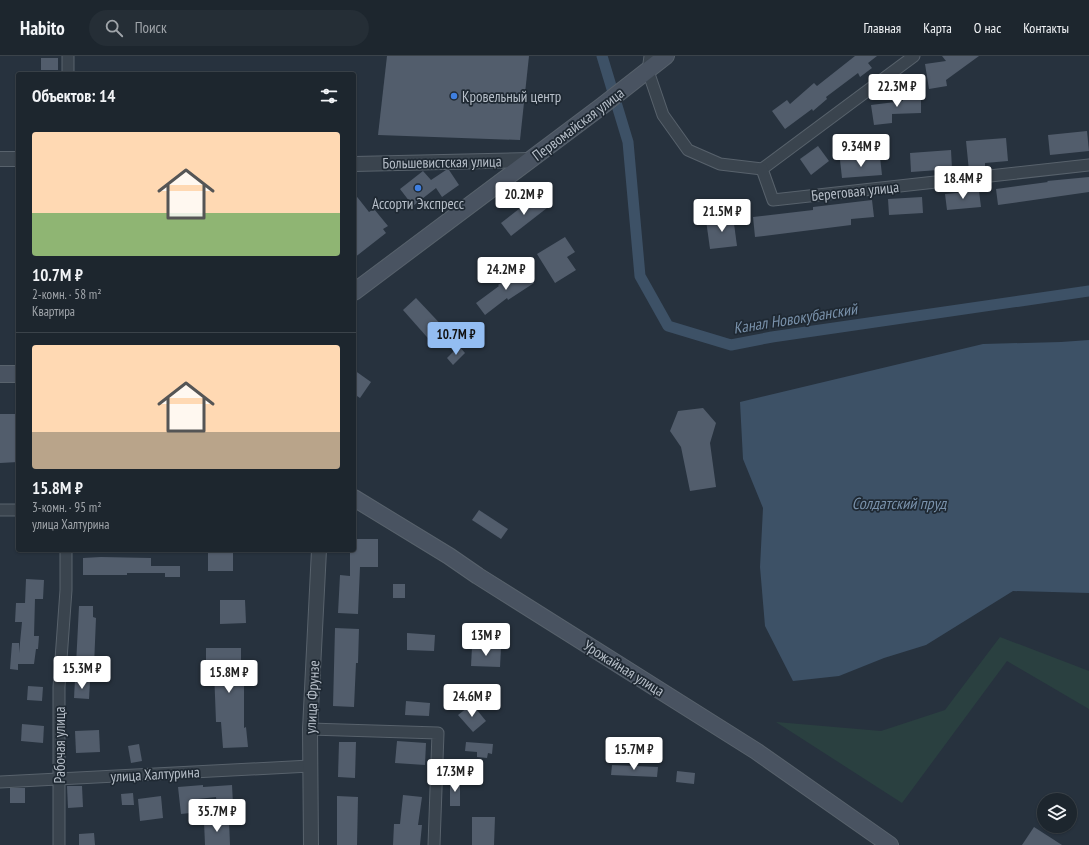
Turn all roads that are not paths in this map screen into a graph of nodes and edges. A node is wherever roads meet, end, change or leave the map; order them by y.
1 (68, 56) edge
2 (666, 56) edge
3 (914, 56) edge
4 (649, 63) edge
5 (68, 72) edge
6 (0, 159) edge
7 (16, 160) edge
8 (530, 160) junction
9 (356, 164) edge
10 (1089, 165) edge
11 (762, 169) junction
12 (356, 290) edge
13 (0, 374) edge
14 (16, 374) edge
15 (356, 499) edge
16 (0, 510) edge
17 (16, 510) edge
18 (66, 552) edge
19 (319, 552) edge
20 (310, 729) junction
21 (310, 766) junction
22 (58, 779) junction
23 (0, 782) edge
24 (59, 845) edge
25 (311, 845) edge
26 (434, 845) edge
27 (890, 845) edge

1 - 5 street
2 - 4 main road, Первомайская улица
3 - 11 street
4 - 8 main road, Первомайская улица
4 - 11 street
6 - 7 street
8 - 9 street, Большевистская улица
8 - 12 main road, Первомайская улица
10 - 11 street, Береговая улица
13 - 14 main road
15 - 27 main road, Урожайная улица
16 - 17 street
18 - 22 street, Рабочая улица
19 - 20 street, улица Фрунзе
20 - 21 street, улица Фрунзе
20 - 26 street
21 - 22 street, улица Халтурина
21 - 25 street, улица Фрунзе
22 - 23 street, улица Халтурина
22 - 24 street, Рабочая улица

